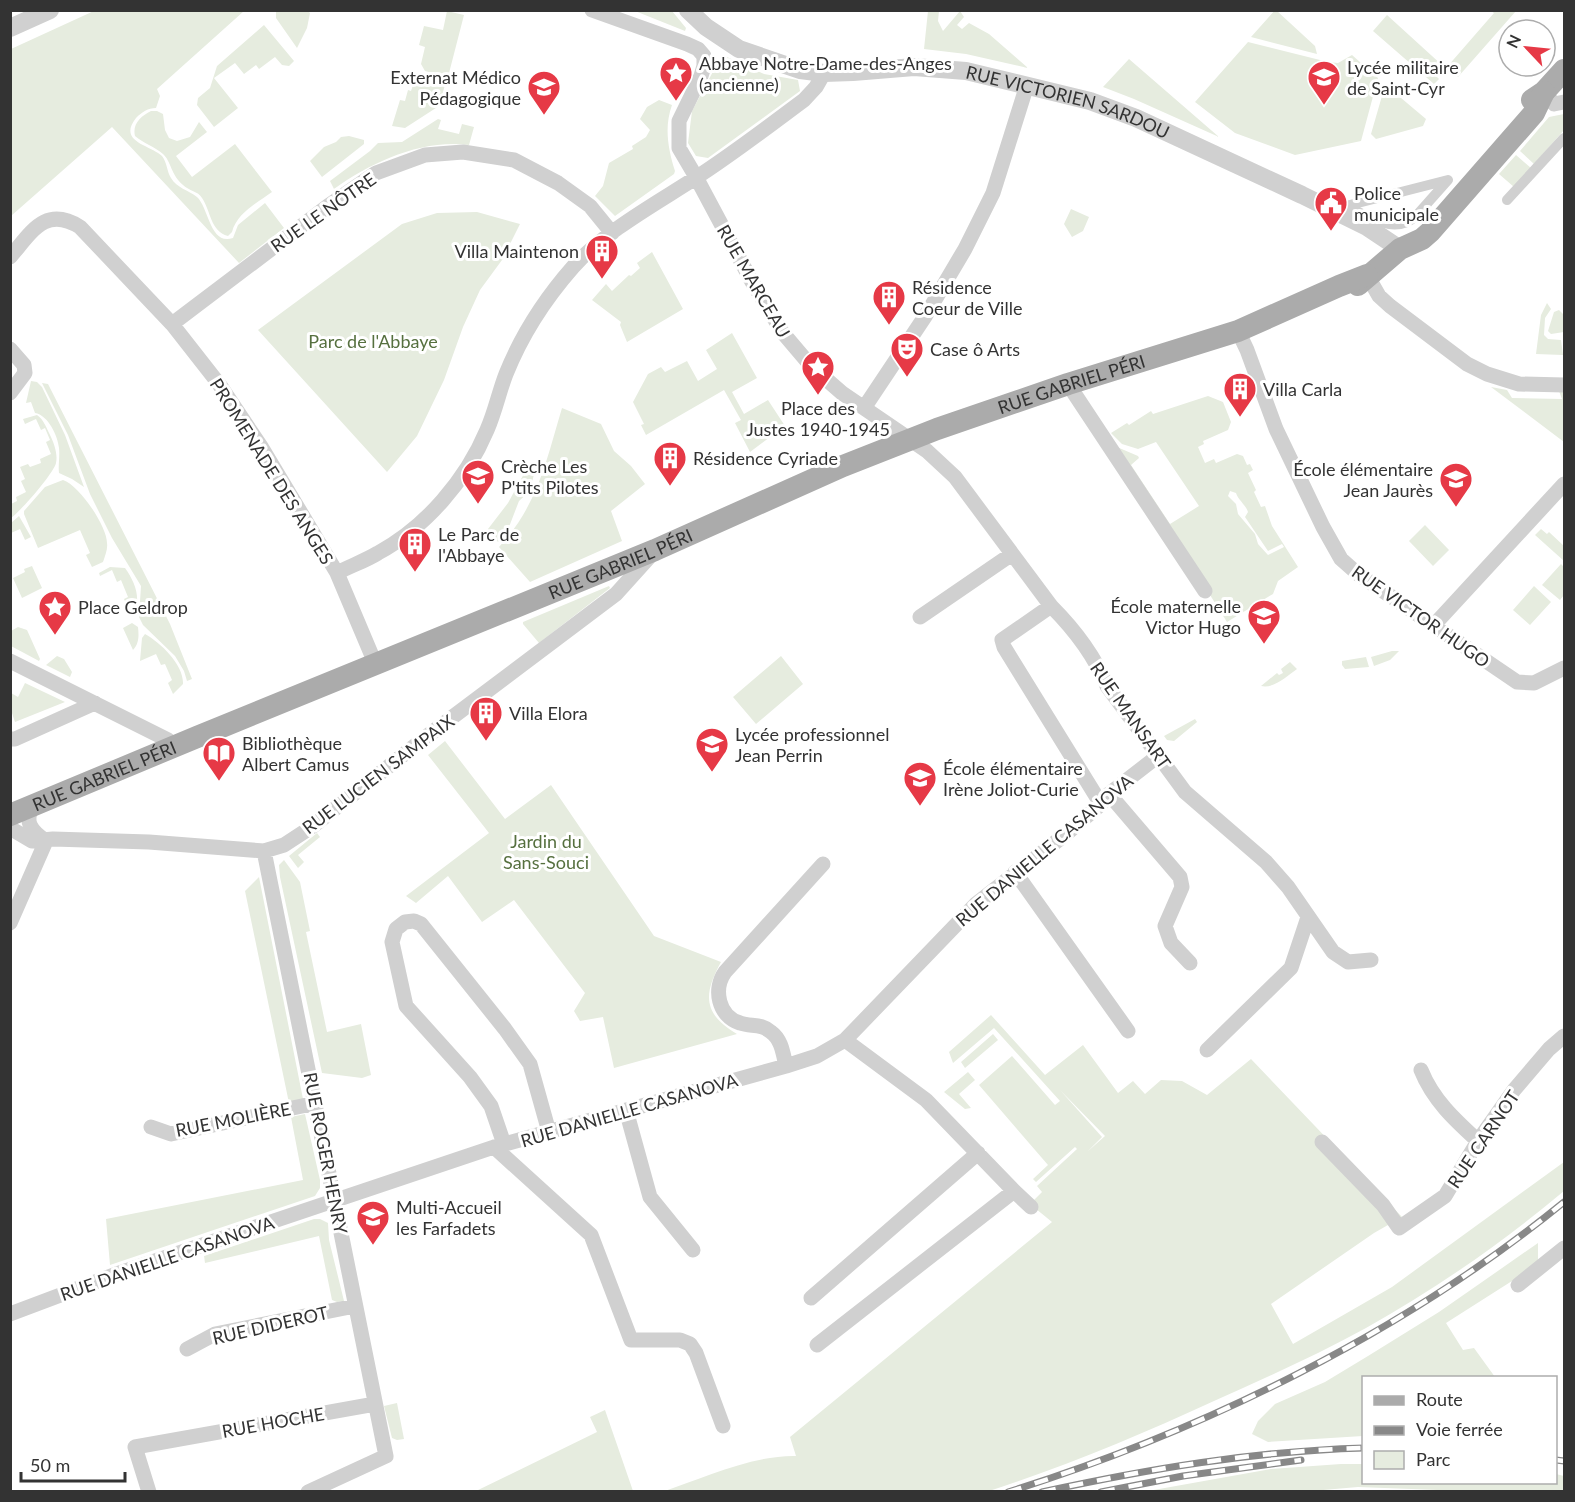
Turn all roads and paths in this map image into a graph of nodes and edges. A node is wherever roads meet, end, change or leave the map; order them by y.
1 (50, 10) edge
2 (592, 10) edge
3 (688, 10) edge
4 (10, 28) edge
5 (718, 36) junction
6 (704, 56) junction
7 (1564, 70) edge
8 (824, 73) junction
9 (1027, 85) junction
10 (1554, 97) edge
11 (1564, 138) edge
12 (696, 177) junction
13 (1507, 200) dead end
14 (1346, 206) joint
15 (612, 233) junction
16 (1400, 249) junction
17 (10, 257) edge
18 (1367, 275) junction
19 (172, 324) junction
20 (1238, 332) junction
21 (10, 349) edge
22 (1068, 384) junction
23 (1564, 385) edge
24 (10, 393) edge
25 (864, 408) junction
26 (910, 440) junction
27 (1564, 484) edge
28 (655, 550) junction
29 (1012, 554) junction
30 (337, 573) junction
31 (1205, 591) dead end
32 (1051, 606) junction
33 (920, 618) dead end
34 (1434, 625) junction
35 (10, 661) edge
36 (375, 663) junction
37 (1564, 668) edge
38 (95, 704) junction
39 (10, 739) edge
40 (174, 746) junction
41 (1158, 756) junction
42 (1105, 799) junction
43 (34, 805) junction
44 (10, 815) edge
45 (10, 828) edge
46 (46, 840) junction
47 (264, 851) junction
48 (823, 864) dead end
49 (1015, 872) junction
50 (1308, 917) junction
51 (10, 922) edge
52 (1371, 960) dead end
53 (1190, 963) dead end
54 (1128, 1031) dead end
55 (1564, 1036) edge
56 (845, 1040) junction
57 (1207, 1050) dead end
58 (786, 1066) junction
59 (1421, 1070) dead end
60 (316, 1103) junction
61 (626, 1110) junction
62 (151, 1127) dead end
63 (549, 1132) junction
64 (1322, 1142) dead end
65 (1478, 1142) junction
66 (499, 1146) junction
67 (978, 1153) junction
68 (1014, 1191) junction
69 (334, 1201) junction
70 (1030, 1207) dead end
71 (1564, 1248) edge
72 (693, 1250) dead end
73 (1518, 1285) dead end
74 (811, 1298) dead end
75 (356, 1306) junction
76 (10, 1314) edge
77 (817, 1345) dead end
78 (187, 1349) dead end
79 (375, 1404) junction
80 (723, 1426) dead end
81 (149, 1491) edge
82 (308, 1491) edge

1 - 4 street
2 - 6 street
3 - 5 street, RUE VICTORIEN SARDOU
5 - 6 street
5 - 8 street, RUE VICTORIEN SARDOU
6 - 12 street, RUE MARCEAU
7 - 10 main road, RUE GABRIEL PÉRI
8 - 9 street, RUE VICTORIEN SARDOU
8 - 12 street
9 - 16 street, RUE VICTORIEN SARDOU
9 - 25 street
10 - 16 main road, RUE GABRIEL PÉRI
11 - 13 street
12 - 15 street
12 - 25 street, RUE MARCEAU
14 - 14 street
15 - 19 street, RUE LE NÔTRE
15 - 30 street
16 - 18 main road, RUE GABRIEL PÉRI
17 - 19 street, PROMENADE DES ANGES
18 - 20 main road, RUE GABRIEL PÉRI
18 - 23 street
19 - 30 street, PROMENADE DES ANGES
20 - 22 main road, RUE GABRIEL PÉRI
20 - 34 street, RUE VICTOR HUGO
21 - 24 street
22 - 26 main road, RUE GABRIEL PÉRI
22 - 31 street
25 - 26 street, RUE MARCEAU
26 - 28 main road, RUE GABRIEL PÉRI
26 - 29 street, RUE MANSART
27 - 34 street
28 - 36 main road, RUE GABRIEL PÉRI
28 - 47 street, RUE LUCIEN SAMPAIX
29 - 32 street, RUE MANSART
29 - 33 street
30 - 36 street, PROMENADE DES ANGES
32 - 41 street, RUE MANSART
32 - 42 street
34 - 37 street, RUE VICTOR HUGO
35 - 38 street
36 - 40 main road, RUE GABRIEL PÉRI
38 - 39 street
38 - 40 street
40 - 43 main road, RUE GABRIEL PÉRI
41 - 42 street, RUE DANIELLE CASANOVA
41 - 50 street, RUE MANSART
42 - 49 street, RUE DANIELLE CASANOVA
42 - 53 street
43 - 44 main road, RUE GABRIEL PÉRI
43 - 46 street
45 - 46 street, RUE LUCIEN SAMPAIX
46 - 47 street, RUE LUCIEN SAMPAIX
46 - 51 street
47 - 60 street, RUE ROGER HENRY
48 - 58 street
49 - 54 street
49 - 56 street, RUE DANIELLE CASANOVA
50 - 52 street, RUE MANSART
50 - 57 street
55 - 65 street, RUE CARNOT
56 - 58 street, RUE DANIELLE CASANOVA
56 - 67 street
58 - 61 street, RUE DANIELLE CASANOVA
59 - 65 street
60 - 62 street, RUE MOLIÈRE
60 - 69 street, RUE ROGER HENRY
61 - 63 street, RUE DANIELLE CASANOVA
61 - 72 street
63 - 66 street, RUE DANIELLE CASANOVA
63 - 66 street
64 - 65 street, RUE CARNOT
66 - 69 street, RUE DANIELLE CASANOVA
66 - 80 street
67 - 68 street
67 - 74 street
68 - 70 street
68 - 77 street
69 - 75 street, RUE ROGER HENRY
69 - 76 street, RUE DANIELLE CASANOVA
71 - 73 street
75 - 78 street, RUE DIDEROT
75 - 79 street, RUE ROGER HENRY
79 - 81 street, RUE HOCHE
79 - 82 street, RUE ROGER HENRY

